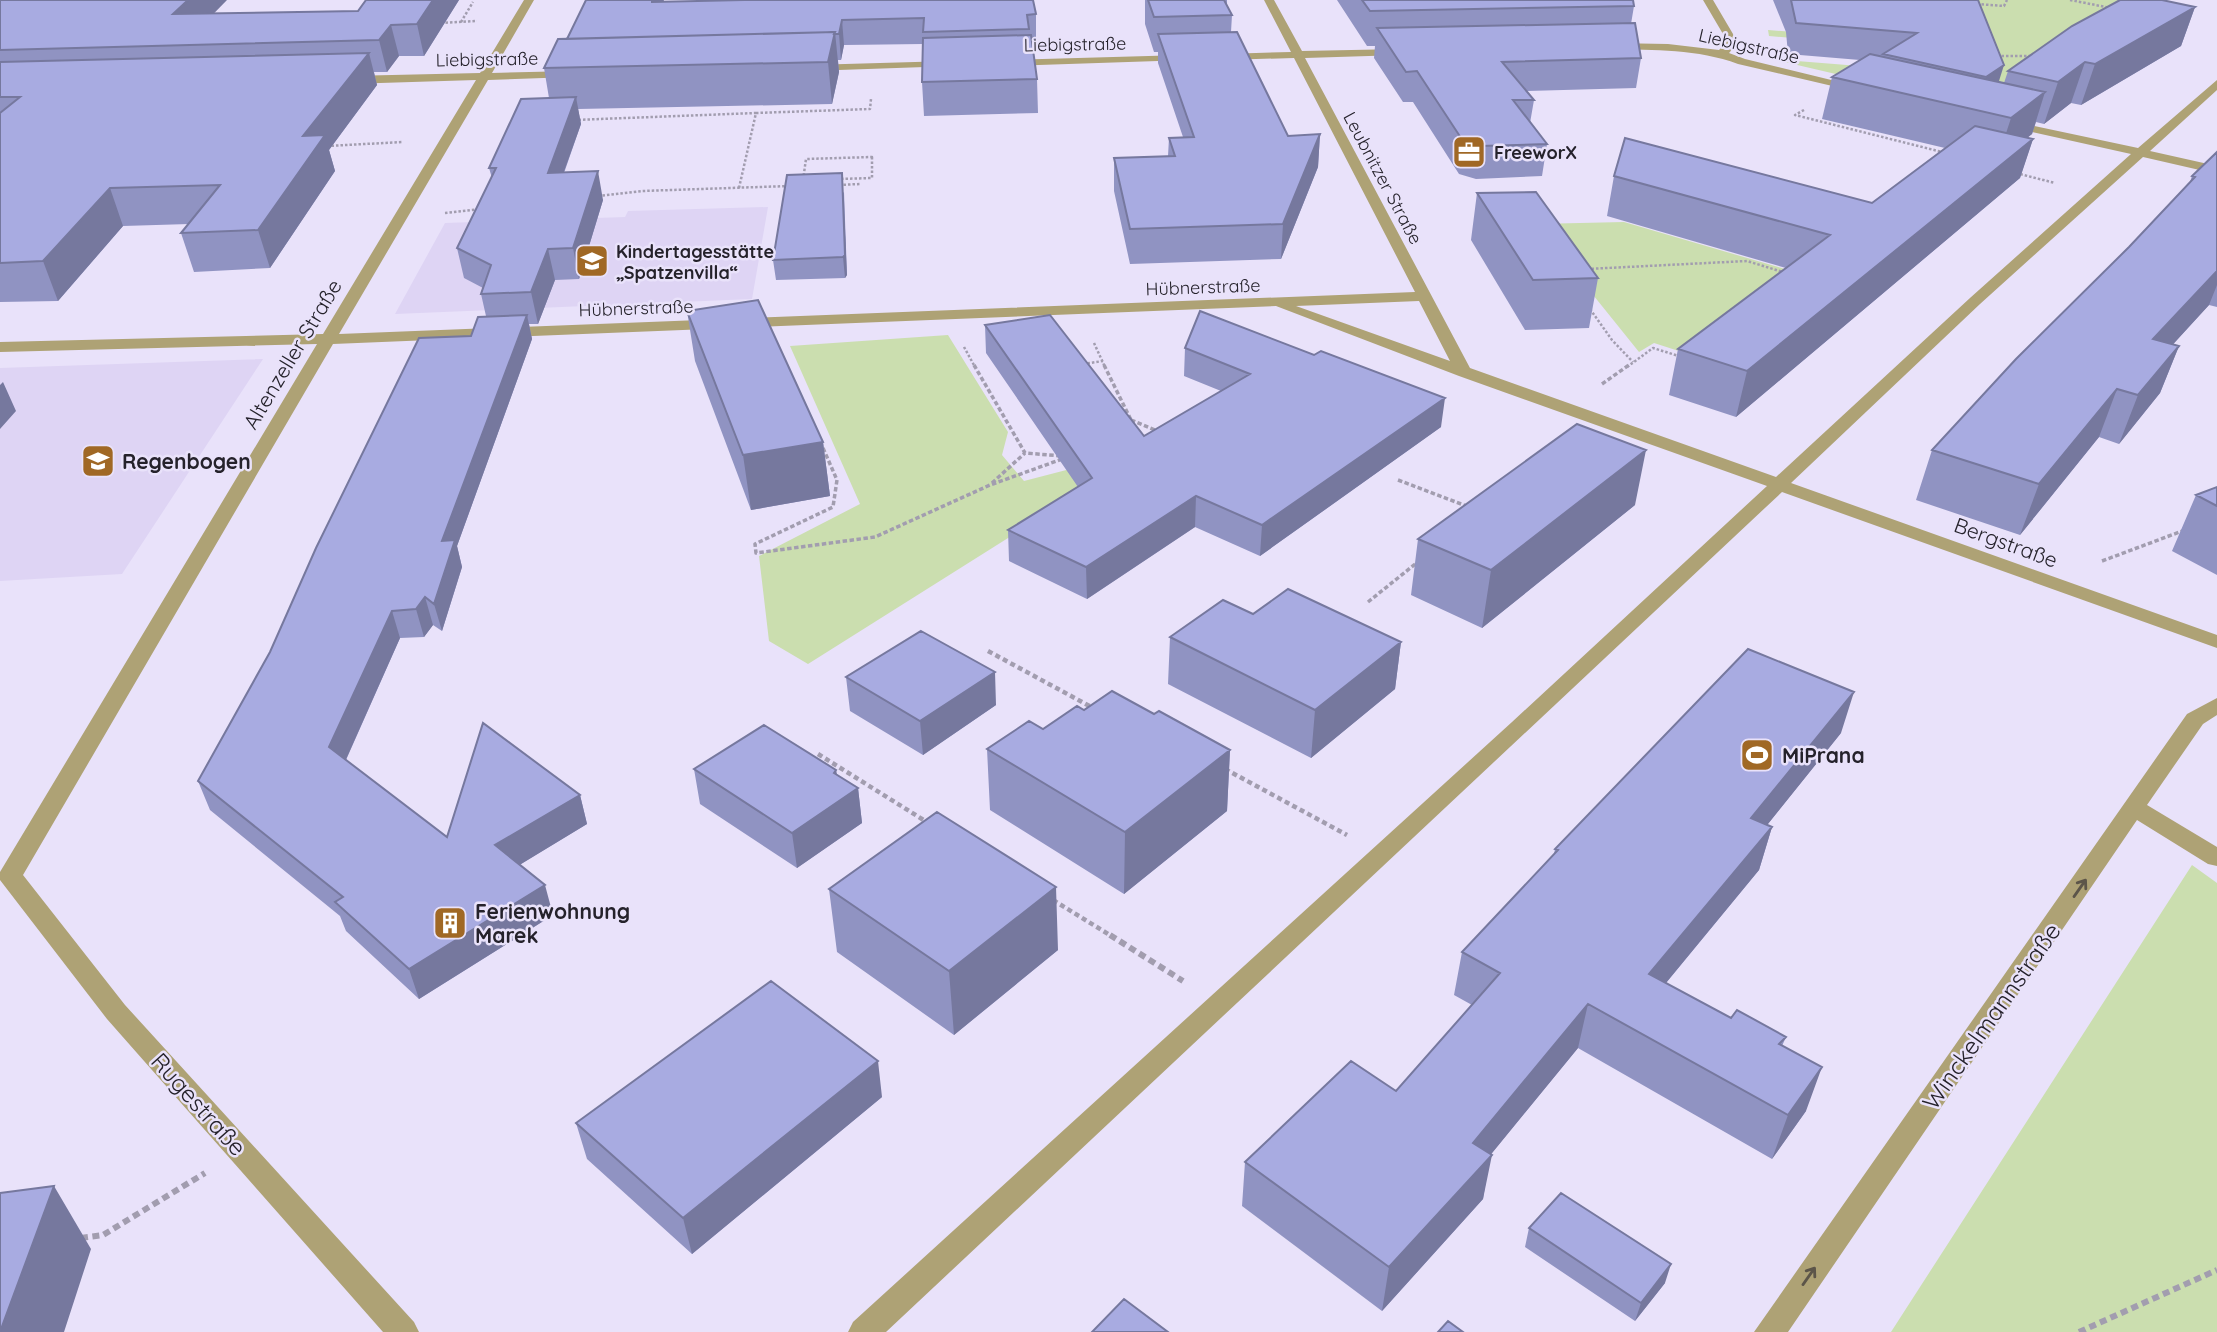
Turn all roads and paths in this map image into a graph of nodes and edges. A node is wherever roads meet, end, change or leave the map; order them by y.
1 (529, 0) edge
2 (1269, 0) edge
3 (1709, 0) edge
4 (2007, 0) edge
5 (2070, 0) edge
6 (472, 2) dead end
7 (2110, 8) edge
8 (1976, 13) edge
9 (517, 20) junction
10 (461, 22) junction
11 (437, 23) dead end
12 (1599, 46) edge
13 (1420, 52) edge
14 (1723, 54) junction
15 (1297, 55) junction
16 (1996, 56) edge
17 (2034, 56) edge
18 (1199, 58) edge
19 (1213, 58) edge
20 (962, 64) edge
21 (991, 64) edge
22 (795, 68) edge
23 (579, 74) edge
24 (483, 76) junction
25 (333, 80) edge
26 (2217, 84) edge
27 (1846, 86) junction
28 (1872, 92) edge
29 (871, 102) dead end
30 (756, 113) junction
31 (1993, 119) edge
32 (564, 120) edge
33 (445, 141) junction
34 (327, 146) edge
35 (2139, 151) junction
36 (1952, 154) edge
37 (2217, 170) edge
38 (2006, 171) edge
39 (803, 180) junction
40 (797, 181) edge
41 (860, 184) dead end
42 (739, 188) junction
43 (2093, 192) junction
44 (588, 197) edge
45 (494, 208) edge
46 (399, 218) junction
47 (1576, 269) edge
48 (1787, 273) edge
49 (1423, 296) junction
50 (1584, 300) edge
51 (1274, 303) junction
52 (1079, 311) junction
53 (945, 316) junction
54 (328, 339) junction
55 (0, 347) edge
56 (1690, 360) edge
57 (1103, 361) junction
58 (1633, 362) junction
59 (1080, 364) edge
60 (1465, 373) junction
61 (1125, 408) junction
62 (1566, 409) junction
63 (1114, 410) edge
64 (1131, 420) junction
65 (1135, 429) edge
66 (1167, 435) edge
67 (818, 437) edge
68 (1025, 453) junction
69 (832, 468) junction
70 (825, 469) dead end
71 (1398, 480) dead end
72 (1780, 484) junction
73 (990, 485) junction
74 (1480, 512) edge
75 (2191, 528) dead end
76 (1426, 555) edge
77 (2049, 581) junction
78 (1368, 602) dead end
79 (2217, 642) edge
80 (988, 651) dead end
81 (2206, 712) edge
82 (1101, 713) edge
83 (818, 754) dead end
84 (1221, 766) edge
85 (2136, 809) junction
86 (936, 827) edge
87 (1382, 854) junction
88 (2217, 858) edge
89 (5, 876) edge
90 (1042, 894) edge
91 (1220, 1004) junction
92 (184, 1186) dead end
93 (77, 1238) dead end
94 (2217, 1270) edge
95 (403, 1332) edge
96 (864, 1332) edge
97 (1770, 1332) edge
98 (2080, 1332) edge

1 - 9 street, Altenzeller Straße
2 - 15 street, Leubnitzer Straße
3 - 14 street
4 - 8 path
5 - 7 path
6 - 10 path
9 - 10 path
9 - 24 street, Altenzeller Straße
10 - 11 path
12 - 14 street, Liebigstraße
13 - 15 street
14 - 27 street, Liebigstraße
15 - 19 street
15 - 49 street, Leubnitzer Straße
16 - 17 path
18 - 21 street, Liebigstraße
20 - 22 street
23 - 24 street, Liebigstraße
24 - 25 street, Liebigstraße
24 - 33 street, Altenzeller Straße
26 - 35 street
27 - 28 street, Liebigstraße
27 - 36 path
29 - 30 path
30 - 32 path
30 - 42 path
31 - 35 street
33 - 34 path
33 - 46 street, Altenzeller Straße
35 - 37 street
35 - 43 street
38 - 43 path
39 - 39 path
39 - 40 path
41 - 42 path
42 - 44 path
43 - 72 street
45 - 46 path
46 - 54 street, Altenzeller Straße
47 - 48 path
49 - 51 street, Hübnerstraße
49 - 60 street, Leubnitzer Straße
50 - 58 path
51 - 52 street, Hübnerstraße
51 - 60 street, Hübnerstraße
52 - 53 street, Hübnerstraße
52 - 57 path
53 - 54 street, Hübnerstraße
53 - 68 path
54 - 55 street, Hübnerstraße
54 - 89 street, Altenzeller Straße
56 - 58 path
57 - 59 path
57 - 61 path
58 - 62 path
60 - 62 street, Hübnerstraße
61 - 63 path
61 - 64 path
62 - 72 street, Hübnerstraße
64 - 65 path
64 - 66 path
67 - 69 path
68 - 73 path
68 - 73 path
69 - 70 path
69 - 73 path
71 - 74 path
72 - 77 street, Bergstraße
72 - 87 street
75 - 77 path
76 - 78 path
77 - 79 street, Bergstraße
80 - 82 path
81 - 85 street, Winckelmannstraße
83 - 86 path
84 - 87 path
85 - 88 street
97 -> 85 street, Winckelmannstraße
87 - 91 street
89 - 95 street, Rugestraße
90 - 91 path
91 - 96 street
92 - 93 path
94 - 98 path

